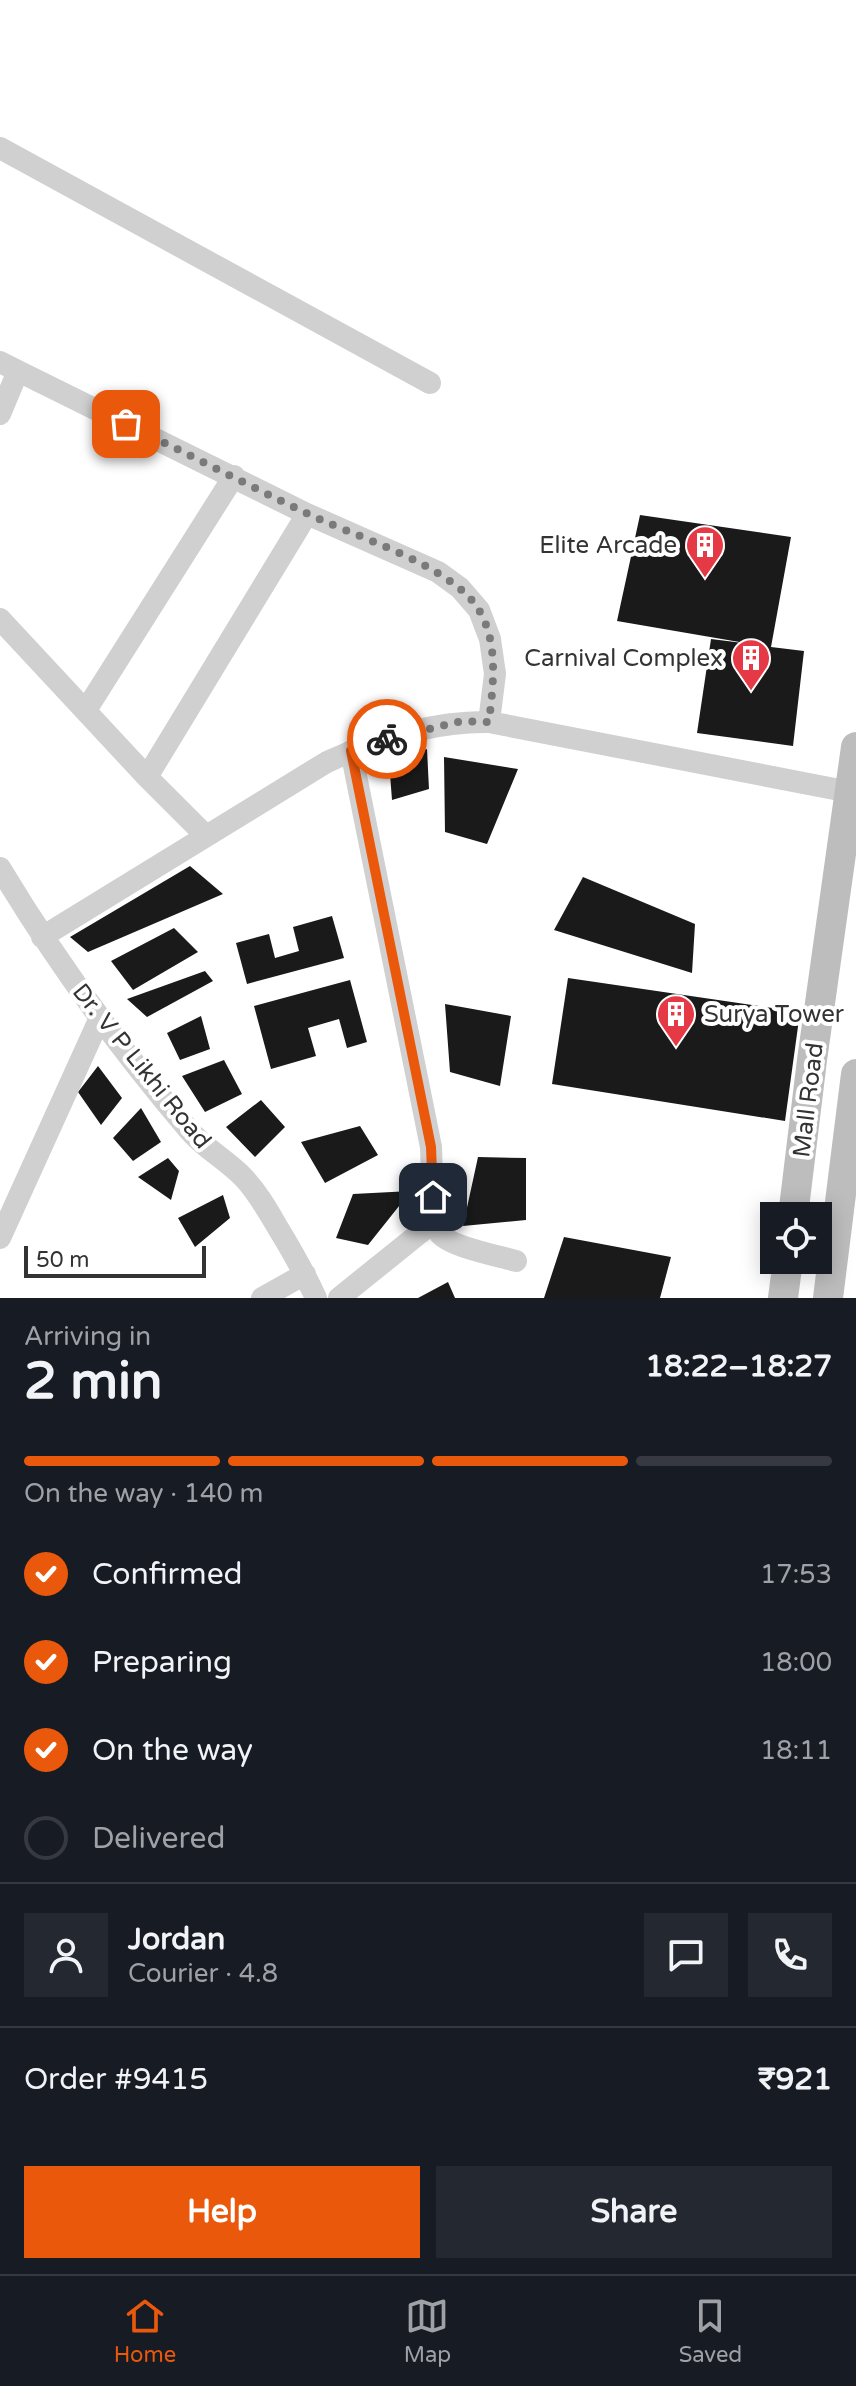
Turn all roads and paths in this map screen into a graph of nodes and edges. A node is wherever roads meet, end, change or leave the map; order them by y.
1 (0, 148) edge
2 (9, 367) edge
3 (430, 383) dead end
4 (0, 414) edge
5 (234, 476) junction
6 (307, 514) junction
7 (0, 619) edge
8 (86, 710) junction
9 (489, 722) junction
10 (856, 747) edge
11 (351, 751) junction
12 (147, 777) junction
13 (850, 792) junction
14 (205, 835) junction
15 (0, 868) edge
16 (42, 937) junction
17 (99, 1020) junction
18 (856, 1074) edge
19 (795, 1202) edge
20 (436, 1220) junction
21 (0, 1238) edge
22 (516, 1261) dead end
23 (305, 1274) junction
24 (786, 1274) edge
25 (262, 1298) edge
26 (316, 1298) edge
27 (339, 1298) edge
28 (783, 1298) edge
29 (828, 1298) edge

1 - 3 street
2 - 4 street
2 - 5 street
5 - 6 street
5 - 8 street
6 - 9 street
6 - 12 street
7 - 8 street
8 - 12 street
9 - 11 street
9 - 13 street
10 - 13 main road, Mall Road
11 - 14 street
11 - 20 street
12 - 14 street
13 - 19 main road, Mall Road
14 - 16 street
15 - 16 street, Dr. V P Likhi Road
16 - 17 street, Dr. V P Likhi Road
17 - 21 street
17 - 23 street, Dr. V P Likhi Road
18 - 29 main road, Mall Road
20 - 22 street
20 - 27 street
23 - 25 street
23 - 26 street, Dr. V P Likhi Road
24 - 28 main road

